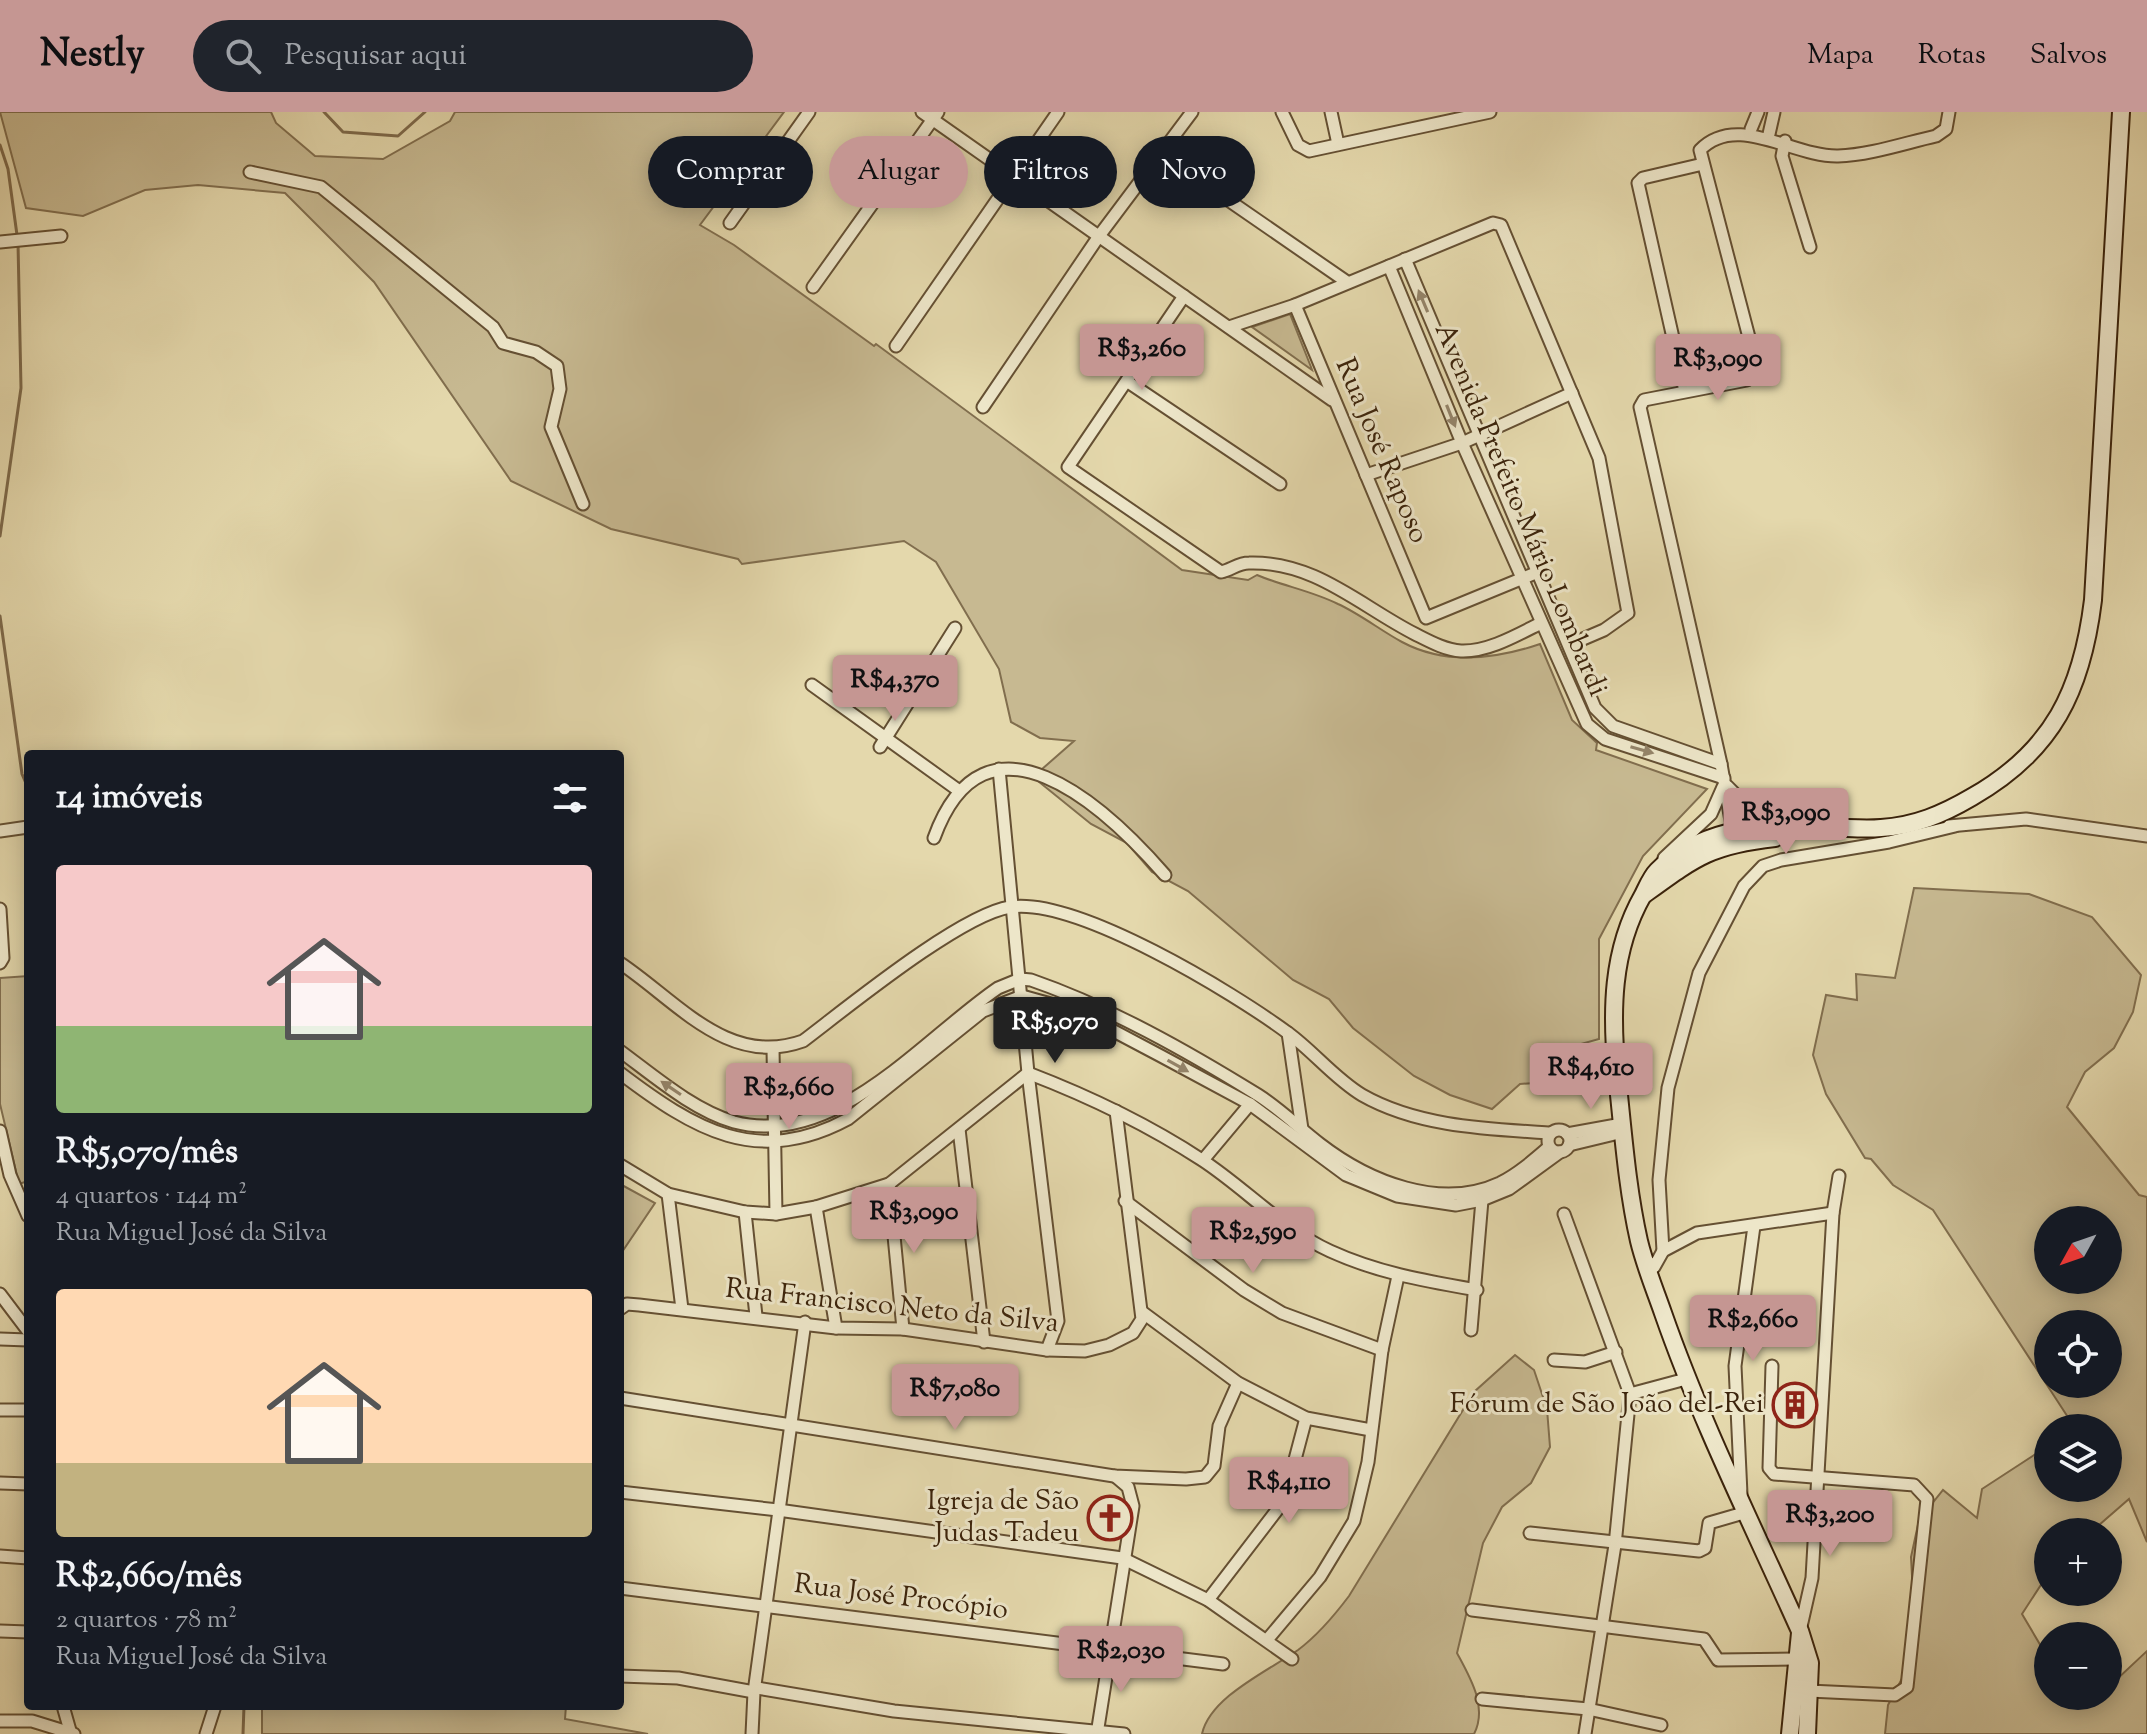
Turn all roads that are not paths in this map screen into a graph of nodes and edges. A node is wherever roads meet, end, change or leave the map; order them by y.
1 (809, 112) edge
2 (922, 112) edge
3 (1058, 112) edge
4 (1192, 112) edge
5 (1282, 112) edge
6 (1331, 112) edge
7 (1490, 112) edge
8 (1758, 112) edge
9 (1774, 112) edge
10 (1949, 112) edge
11 (2121, 112) edge
12 (936, 116) edge
13 (1442, 117) edge
14 (1751, 129) junction
15 (1769, 134) junction
16 (1041, 136) edge
17 (1173, 136) edge
18 (1785, 141) junction
19 (1338, 144) junction
20 (984, 154) edge
21 (1703, 164) junction
22 (250, 172) dead end
23 (1133, 190) edge
24 (990, 208) edge
25 (1058, 208) edge
26 (1240, 208) edge
27 (730, 223) dead end
28 (61, 236) dead end
29 (1099, 236) junction
30 (0, 242) edge
31 (1810, 247) dead end
32 (1405, 259) junction
33 (1389, 266) junction
34 (1347, 282) junction
35 (813, 287) dead end
36 (1184, 296) junction
37 (1295, 305) junction
38 (1229, 327) junction
39 (896, 346) dead end
40 (1128, 382) junction
41 (1685, 391) junction
42 (1572, 393) junction
43 (1332, 400) junction
44 (983, 407) dead end
45 (1479, 435) junction
46 (1462, 443) junction
47 (1366, 475) junction
48 (1280, 484) dead end
49 (583, 504) dead end
50 (1538, 572) junction
51 (1522, 581) junction
52 (1426, 617) junction
53 (1541, 623) junction
54 (955, 628) dead end
55 (1431, 642) junction
56 (1569, 645) junction
57 (812, 685) dead end
58 (1613, 726) junction
59 (1605, 739) junction
60 (882, 742) junction
61 (1721, 764) junction
62 (999, 769) junction
63 (1724, 780) junction
64 (958, 790) junction
65 (1730, 811) junction
66 (1753, 812) junction
67 (1711, 814) junction
68 (1927, 821) junction
69 (1955, 826) junction
70 (1820, 827) junction
71 (23, 828) edge
72 (0, 831) edge
73 (1734, 836) junction
74 (2147, 836) edge
75 (934, 838) dead end
76 (1656, 872) junction
77 (1165, 875) dead end
78 (1641, 898) junction
79 (1011, 907) junction
80 (0, 909) edge
81 (0, 963) edge
82 (624, 966) edge
83 (1020, 979) junction
84 (1022, 996) junction
85 (1288, 1033) junction
86 (773, 1049) junction
87 (624, 1054) edge
88 (1028, 1073) junction
89 (624, 1076) edge
90 (1250, 1104) junction
91 (1116, 1111) junction
92 (772, 1128) junction
93 (1623, 1128) junction
94 (959, 1129) junction
95 (1302, 1129) junction
96 (0, 1131) edge
97 (772, 1143) junction
98 (1561, 1145) junction
99 (1203, 1160) junction
100 (624, 1167) edge
101 (1839, 1176) dead end
102 (889, 1184) junction
103 (668, 1194) junction
104 (1482, 1200) junction
105 (1125, 1201) junction
106 (24, 1207) edge
107 (816, 1207) junction
108 (745, 1212) junction
109 (1833, 1213) junction
110 (776, 1214) junction
111 (1564, 1214) dead end
112 (1754, 1226) junction
113 (1663, 1251) junction
114 (1644, 1259) junction
115 (1398, 1276) junction
116 (1477, 1290) junction
117 (0, 1294) edge
118 (624, 1306) edge
119 (682, 1309) junction
120 (1142, 1312) junction
121 (756, 1316) junction
122 (805, 1322) junction
123 (24, 1326) edge
124 (836, 1328) junction
125 (903, 1329) junction
126 (1471, 1330) dead end
127 (0, 1339) edge
128 (24, 1340) edge
129 (984, 1342) junction
130 (1047, 1350) junction
131 (1382, 1350) junction
132 (1616, 1352) junction
133 (1554, 1360) dead end
134 (1772, 1366) dead end
135 (1686, 1379) junction
136 (1238, 1383) junction
137 (1630, 1394) junction
138 (624, 1399) edge
139 (0, 1410) edge
140 (24, 1410) edge
141 (1306, 1418) junction
142 (790, 1422) junction
143 (1371, 1430) junction
144 (1818, 1475) junction
145 (1114, 1476) junction
146 (0, 1483) edge
147 (24, 1484) edge
148 (624, 1492) edge
149 (1744, 1505) junction
150 (778, 1510) junction
151 (1530, 1533) dead end
152 (1615, 1545) junction
153 (0, 1556) edge
154 (24, 1558) edge
155 (1122, 1558) junction
156 (624, 1588) edge
157 (1208, 1600) junction
158 (768, 1606) junction
159 (1472, 1610) dead end
160 (1599, 1627) junction
161 (0, 1631) edge
162 (1800, 1631) junction
163 (24, 1632) edge
164 (1267, 1640) junction
165 (1110, 1649) junction
166 (1292, 1659) dead end
167 (1795, 1659) junction
168 (1223, 1664) dead end
169 (624, 1676) edge
170 (755, 1690) junction
171 (1809, 1691) junction
172 (1482, 1699) dead end
173 (1588, 1709) junction
174 (64, 1710) edge
175 (214, 1710) edge
176 (0, 1721) edge
177 (1661, 1725) dead end
178 (1097, 1732) edge
179 (72, 1733) edge
180 (206, 1734) edge
181 (752, 1734) edge
182 (1124, 1734) edge
183 (1585, 1734) edge
184 (1790, 1734) edge
185 (1807, 1734) edge

1 - 27 street
2 - 12 street
3 - 16 street
4 - 17 street
5 - 19 street
6 - 19 street
7 - 13 street
8 - 14 street
9 - 15 street
10 - 18 street
11 - 68 main road
12 - 20 street
12 - 35 street
13 - 19 street
14 - 15 street
14 - 21 street
15 - 18 street
18 - 31 street
21 - 41 street
21 - 41 street
22 - 49 street
23 - 29 street
24 - 39 street
25 - 29 street
26 - 34 street
28 - 30 street
29 - 36 street
29 - 44 street
32 - 33 street
32 - 42 street
45 -> 32 street, Avenida Prefeito Mário Lombardi
33 - 34 street
33 -> 46 street, Avenida Prefeito Mário Lombardi
34 - 37 street
36 - 38 street
36 - 40 street
37 - 38 street
37 - 43 street, Rua José Raposo
38 - 43 street
40 - 48 street
40 - 55 street
41 - 61 street
42 - 45 street
42 - 56 street
43 - 47 street, Rua José Raposo
45 - 46 street
45 - 50 street, Avenida Prefeito Mário Lombardi
46 - 47 street
46 - 51 street, Avenida Prefeito Mário Lombardi
47 - 52 street, Rua José Raposo
50 - 51 street
50 - 56 street, Avenida Prefeito Mário Lombardi
51 - 52 street
51 - 53 street, Avenida Prefeito Mário Lombardi
52 - 55 street, Rua José Raposo
53 - 55 street
53 - 59 street, Avenida Prefeito Mário Lombardi
54 - 60 street
56 - 58 street, Avenida Prefeito Mário Lombardi
57 - 60 street
58 - 59 street
58 - 61 street, Avenida Prefeito Mário Lombardi
59 -> 63 street
60 - 64 street
61 - 63 street
62 - 64 street
62 - 77 street
62 - 79 street
63 - 65 street
63 - 66 street
63 - 67 street
64 - 75 street
65 - 66 street
65 - 67 street
65 - 73 street
66 - 70 street
67 - 76 street
68 - 69 street
68 - 70 main road
69 - 74 street
69 - 113 street
70 - 73 main road
71 - 72 street
73 - 76 main road
73 - 78 main road
76 - 78 main road
78 - 93 main road
79 - 83 street
79 - 85 street
79 - 86 street
80 - 81 street
82 - 86 street
83 - 84 street
83 - 92 street
83 - 95 street
84 - 88 street
84 -> 90 street
84 - 97 street
85 - 95 street
85 - 98 street
86 - 92 street
92 -> 87 street
88 - 91 street
88 - 94 street
88 - 130 street
89 - 97 street
90 - 99 street
90 - 104 street
91 - 99 street
91 - 105 street
92 - 97 street
93 - 98 street
93 - 114 main road
94 - 102 street
94 - 129 street
95 - 98 street
96 - 106 street
97 - 110 street
98 - 104 street
99 - 115 street
100 - 103 street
101 - 109 street
102 - 107 street
102 - 125 street
103 - 108 street
103 - 119 street
104 - 116 street
105 - 120 street
105 - 131 street
107 - 110 street
107 - 124 street
108 - 110 street
108 - 121 street
109 - 112 street
109 - 144 street
111 - 132 street
112 - 113 street
112 - 149 street
113 - 114 street
114 - 135 main road
115 - 116 street
115 - 131 street
116 - 126 street
117 - 123 street
118 - 119 street, Rua Francisco Neto da Silva
119 - 121 street, Rua Francisco Neto da Silva
120 - 130 street, Rua Francisco Neto da Silva
120 - 136 street
121 - 122 street, Rua Francisco Neto da Silva
122 - 124 street, Rua Francisco Neto da Silva
122 - 142 street
124 - 125 street, Rua Francisco Neto da Silva
125 - 129 street, Rua Francisco Neto da Silva
127 - 128 street
129 - 130 street, Rua Francisco Neto da Silva
131 - 143 street
132 - 133 street
132 - 137 street
134 - 144 street
135 - 137 street
135 - 149 main road
136 - 141 street
136 - 145 street
137 - 152 street
138 - 142 street
139 - 140 street
141 - 143 street
141 - 157 street
142 - 145 street
142 - 150 street
143 - 164 street
144 - 162 street
144 - 171 street
145 - 155 street
146 - 147 street
148 - 150 street
149 - 152 street
149 - 162 main road
150 - 155 street
150 - 158 street
151 - 152 street
152 - 160 street
153 - 154 street
155 - 157 street
155 - 165 street
156 - 158 street, Rua José Procópio
157 - 164 street
158 - 165 street, Rua José Procópio
158 - 170 street
159 - 160 street
160 - 167 street
160 - 173 street
161 - 163 street
162 - 167 main road
162 - 171 main road
164 - 166 street
165 - 168 street, Rua José Procópio
165 - 178 street
167 - 184 main road
169 - 170 street
170 - 178 street
170 - 181 street
171 - 185 main road
172 - 173 street
173 - 177 street
173 - 183 street
174 - 179 street
175 - 180 street
176 - 179 street
178 - 182 street

